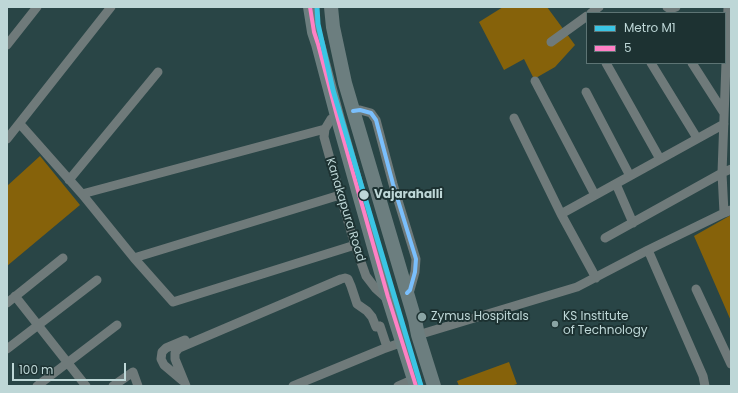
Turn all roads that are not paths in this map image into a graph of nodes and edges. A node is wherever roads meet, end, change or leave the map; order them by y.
1 (111, 7) edge
2 (310, 7) edge
3 (331, 7) edge
4 (728, 7) edge
5 (32, 9) edge
6 (586, 17) edge
7 (729, 39) edge
8 (551, 42) dead end
9 (7, 45) edge
10 (607, 64) edge
11 (652, 64) edge
12 (693, 64) edge
13 (158, 72) dead end
14 (535, 82) dead end
15 (586, 92) dead end
16 (352, 108) junction
17 (724, 113) junction
18 (336, 114) junction
19 (514, 118) dead end
20 (20, 124) junction
21 (724, 124) junction
22 (324, 129) junction
23 (697, 138) junction
24 (7, 139) edge
25 (660, 159) junction
26 (731, 169) edge
27 (722, 173) junction
28 (630, 176) junction
29 (69, 180) junction
30 (616, 184) junction
31 (82, 194) junction
32 (340, 195) junction
33 (595, 195) junction
34 (728, 212) edge
35 (562, 214) junction
36 (633, 223) junction
37 (605, 238) dead end
38 (355, 245) junction
39 (648, 250) junction
40 (63, 258) dead end
41 (134, 258) junction
42 (596, 278) junction
43 (97, 280) dead end
44 (696, 289) dead end
45 (407, 292) junction
46 (15, 296) junction
47 (7, 303) edge
48 (390, 303) junction
49 (250, 318) junction
50 (38, 325) junction
51 (117, 325) dead end
52 (380, 326) junction
53 (200, 333) dead end
54 (418, 335) junction
55 (188, 338) dead end
56 (403, 342) junction
57 (387, 348) junction
58 (7, 350) edge
59 (68, 363) junction
60 (731, 364) edge
61 (415, 382) edge
62 (185, 384) edge
63 (38, 386) edge
64 (86, 386) edge
65 (113, 386) edge
66 (138, 386) edge
67 (293, 386) edge
68 (398, 386) edge
69 (434, 386) edge
70 (705, 386) edge

1 - 20 street
2 - 18 highway, Kanakapura Road
3 - 16 highway
4 - 7 street
5 - 9 street
6 - 8 street
7 - 17 street
10 - 25 street
11 - 23 street
12 - 17 street
13 - 29 street
14 - 33 street
15 - 28 street
16 - 18 highway
16 - 45 highway
16 - 45 street
17 - 21 street
18 - 22 street
18 - 48 highway, Kanakapura Road
19 - 35 street
20 - 24 street
20 - 29 street
21 - 23 street
21 - 27 street
22 - 31 street
22 - 32 street, Kanakapura Road
23 - 25 street
25 - 28 street
26 - 27 street
27 - 34 street
27 - 36 street
28 - 30 street
29 - 31 street
30 - 33 street
30 - 36 street
31 - 41 street
32 - 38 street, Kanakapura Road
32 - 41 street
33 - 35 street
34 - 39 street
35 - 42 street
36 - 37 street
38 - 41 street
38 - 48 street, Kanakapura Road
39 - 42 street
39 - 70 street
40 - 46 street
42 - 54 street
43 - 50 street
44 - 60 street
45 - 54 highway
46 - 47 street
46 - 50 street
48 - 52 street
48 - 56 highway, Kanakapura Road
49 - 52 street
49 - 53 street
49 - 62 street
50 - 58 street
50 - 59 street
51 - 59 street
52 - 57 street
54 - 69 highway
55 - 62 street
56 - 57 street
56 - 61 highway, Kanakapura Road
57 - 67 street
59 - 63 street
59 - 64 street
61 - 68 street
65 - 66 street

